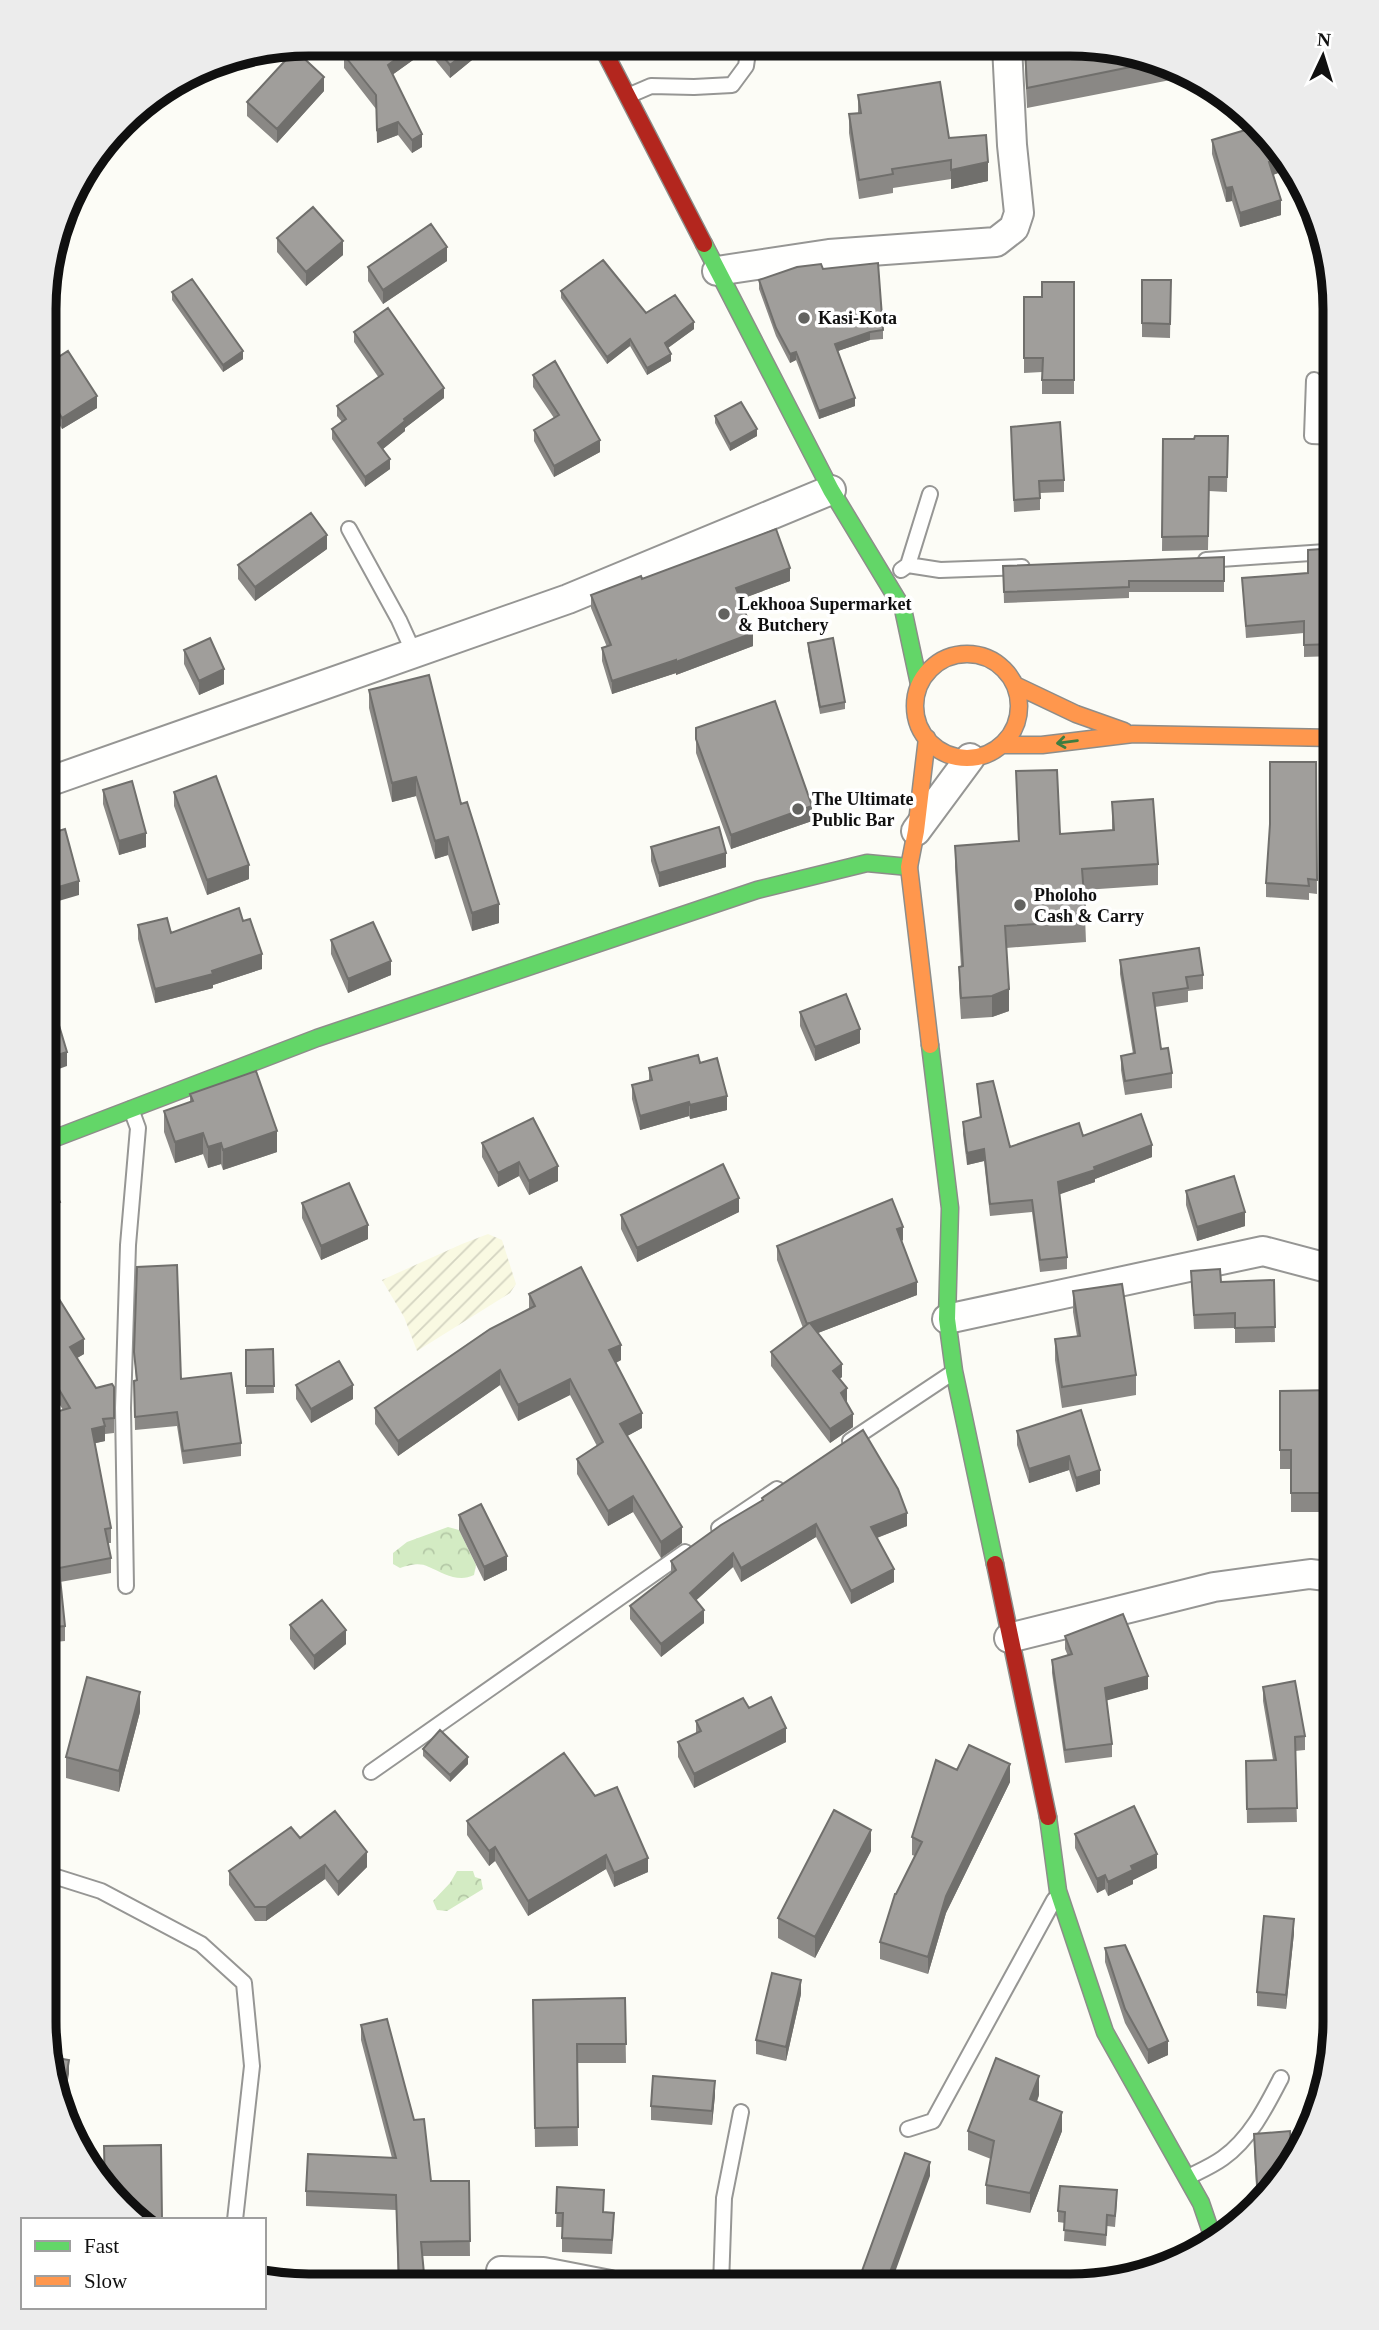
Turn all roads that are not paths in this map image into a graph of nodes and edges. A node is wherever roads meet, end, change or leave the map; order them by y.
1 (607, 56) edge
2 (747, 56) edge
3 (1008, 56) edge
4 (629, 96) junction
5 (717, 271) junction
6 (1314, 380) dead end
7 (1323, 436) edge
8 (831, 490) junction
9 (930, 494) dead end
10 (349, 529) dead end
11 (1323, 552) edge
12 (1186, 560) edge
13 (908, 565) junction
14 (1036, 566) edge
15 (887, 581) junction
16 (902, 609) junction
17 (923, 624) dead end
18 (944, 639) dead end
19 (414, 653) junction
20 (965, 654) junction
21 (919, 684) junction
22 (1015, 685) junction
23 (1133, 734) junction
24 (927, 738) junction
25 (1323, 738) edge
26 (1002, 745) junction
27 (970, 758) junction
28 (56, 779) edge
29 (916, 831) junction
30 (909, 867) junction
31 (131, 1109) junction
32 (56, 1138) edge
33 (1323, 1267) edge
34 (947, 1319) junction
35 (954, 1371) junction
36 (839, 1448) edge
37 (793, 1479) edge
38 (1323, 1576) edge
39 (126, 1586) dead end
40 (1009, 1638) junction
41 (371, 1772) dead end
42 (56, 1877) edge
43 (1058, 1891) junction
44 (1281, 2078) dead end
45 (741, 2112) dead end
46 (908, 2129) dead end
47 (1187, 2178) junction
48 (235, 2218) edge
49 (1210, 2231) edge
50 (500, 2271) dead end
51 (553, 2274) edge
52 (721, 2274) edge

1 - 4 street
2 - 4 lane
3 - 5 street
4 - 5 street
5 - 8 street
6 - 7 lane
8 - 15 street
8 - 19 street
9 - 13 lane
10 - 19 lane
11 - 12 lane
13 - 14 lane
13 - 15 lane
15 - 16 street
16 - 17 street
16 - 21 street
18 - 20 street
19 - 28 street
20 - 21 street
20 - 22 street
21 - 24 street
22 - 23 street
22 - 26 street
23 - 25 street
23 -> 26 street
24 - 27 street
24 - 29 street
26 - 27 street
27 - 29 street
29 - 30 street
30 - 31 street
30 - 34 street
31 - 32 street
31 - 39 lane
33 - 34 street
34 - 35 street
35 - 36 lane
35 - 40 street
37 - 41 lane
38 - 40 street
40 - 43 street
42 - 48 lane
43 - 46 lane
43 - 47 street
44 - 47 lane
45 - 52 lane
47 - 49 street
50 - 51 street

